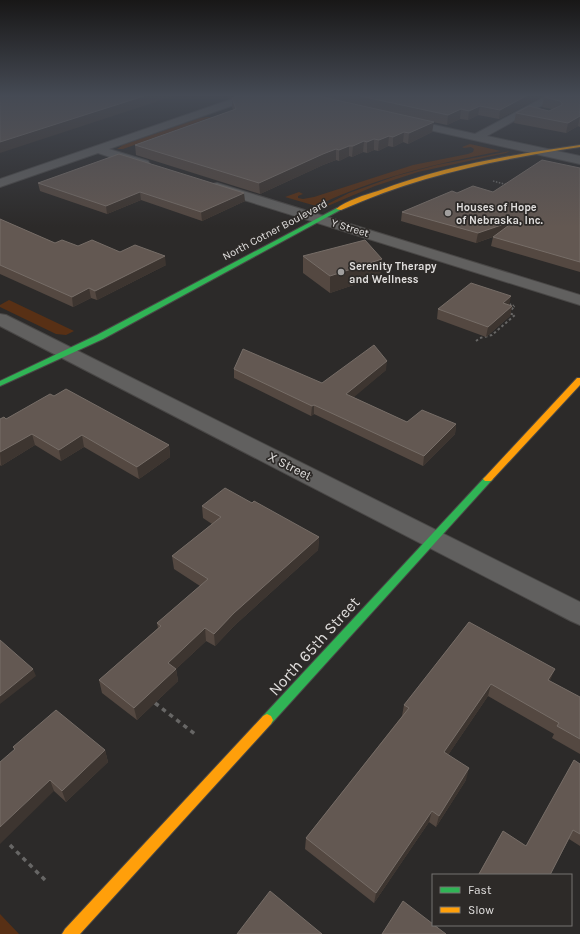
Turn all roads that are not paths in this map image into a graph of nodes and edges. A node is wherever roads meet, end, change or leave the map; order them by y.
1 (125, 140) edge
2 (488, 140) edge
3 (580, 146) edge
4 (98, 149) junction
5 (542, 152) junction
6 (580, 160) edge
7 (156, 167) edge
8 (0, 183) edge
9 (207, 184) edge
10 (321, 219) junction
11 (580, 300) edge
12 (0, 320) edge
13 (67, 353) junction
14 (580, 380) edge
15 (0, 384) edge
16 (432, 539) junction
17 (580, 614) edge
18 (70, 934) edge

1 - 4 street
2 - 5 street
3 - 5 main road, North Cotner Boulevard
4 - 7 street
4 - 8 street
5 - 6 street
5 - 10 main road, North Cotner Boulevard
9 - 10 street, Y Street
10 - 11 street, Y Street
10 - 13 main road, North Cotner Boulevard
12 - 13 street, X Street
13 - 15 main road, North Cotner Boulevard
13 - 16 street, X Street
14 - 16 main road, North 65th Street
16 - 17 street, X Street
16 - 18 main road, North 65th Street

